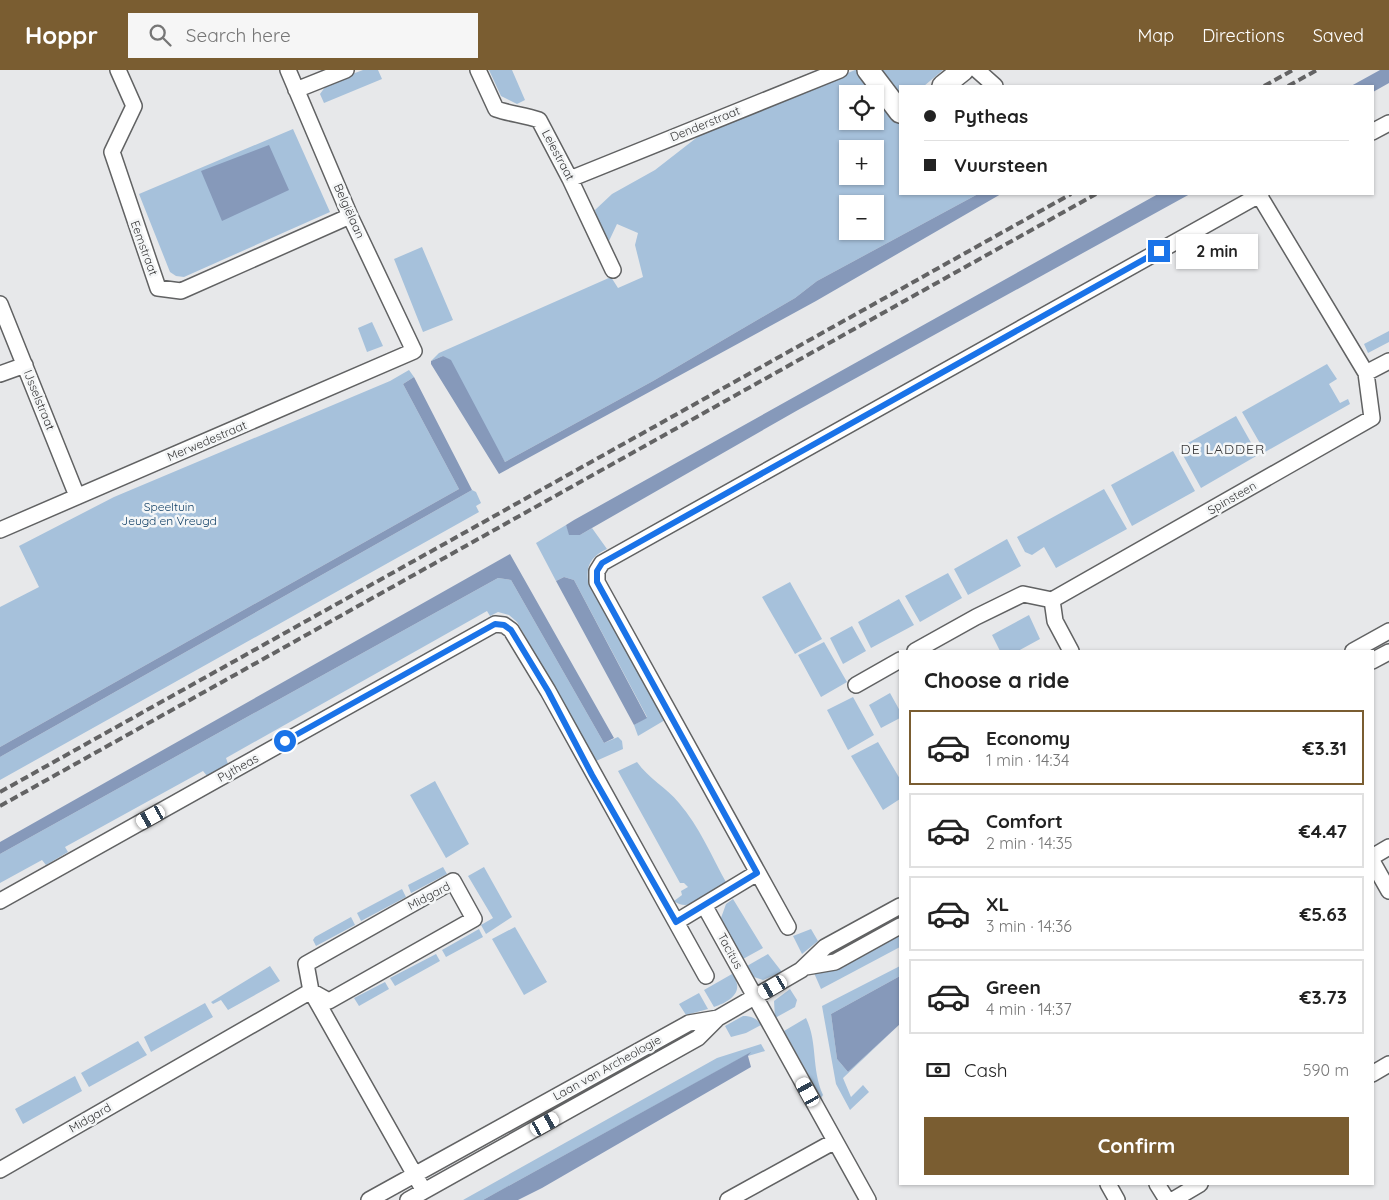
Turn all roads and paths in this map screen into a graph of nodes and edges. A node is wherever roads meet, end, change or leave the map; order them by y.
1 (118, 70) edge
2 (288, 70) edge
3 (346, 70) edge
4 (478, 70) edge
5 (840, 70) edge
6 (868, 70) edge
7 (963, 70) edge
8 (977, 70) edge
9 (945, 85) edge
10 (994, 85) edge
11 (296, 90) junction
12 (899, 111) edge
13 (1389, 123) edge
14 (1374, 131) edge
15 (570, 179) junction
16 (1258, 195) edge
17 (1261, 195) edge
18 (350, 216) junction
19 (613, 270) dead end
20 (0, 304) edge
21 (414, 351) joint
22 (1389, 361) edge
23 (25, 365) junction
24 (1366, 373) junction
25 (0, 374) edge
26 (77, 496) junction
27 (0, 530) edge
28 (1052, 600) junction
29 (1389, 631) edge
30 (917, 650) edge
31 (1070, 650) edge
32 (1355, 650) edge
33 (1389, 652) edge
34 (1374, 660) edge
35 (899, 661) edge
36 (856, 685) dead end
37 (1389, 847) edge
38 (1374, 856) edge
39 (1374, 865) edge
40 (757, 873) junction
41 (1389, 891) edge
42 (0, 902) edge
43 (704, 905) junction
44 (899, 907) edge
45 (676, 922) junction
46 (788, 927) dead end
47 (899, 927) edge
48 (806, 967) junction
49 (706, 976) dead end
50 (311, 991) junction
51 (756, 997) junction
52 (718, 1018) junction
53 (1389, 1064) edge
54 (1374, 1073) edge
55 (834, 1141) junction
56 (0, 1170) edge
57 (415, 1175) junction
58 (1109, 1185) edge
59 (1158, 1185) edge
60 (1198, 1185) edge
61 (424, 1191) junction
62 (369, 1200) edge
63 (408, 1200) edge
64 (728, 1200) edge
65 (868, 1200) edge
66 (1117, 1200) edge
67 (1166, 1200) edge
68 (1173, 1200) edge

1 - 18 street, Eemstraat
2 - 11 street, Belgiëlaan
3 - 11 street
4 - 15 street, Leiestraat
5 - 15 street, Denderstraat
6 - 12 street
7 - 9 street
8 - 10 street
11 - 18 street, Belgiëlaan
13 - 14 street
15 - 19 street, Leiestraat
16 - 40 street
17 - 24 street, Spinsteen
18 - 21 street, Belgiëlaan
20 - 23 street, IJsselstraat
21 - 26 street, Merwedestraat
22 - 24 street
23 - 25 street
23 - 26 street, IJsselstraat
24 - 28 street, Spinsteen
26 - 27 street, Merwedestraat
28 - 30 street
28 - 31 street
29 - 32 street
33 - 34 street
35 - 36 street
37 - 38 street
39 - 41 street
40 - 43 street
40 - 46 street
42 - 45 street, Pytheas
43 - 45 street
43 - 51 street, Tacitus
44 - 48 street, Laan van Archeologie
45 - 49 street
47 - 48 street, Laan van Archeologie
48 - 51 street, Laan van Archeologie
50 - 50 street, Midgard
50 - 56 street, Midgard
50 - 57 street, Midgard
51 - 52 street, Laan van Archeologie
51 - 55 street, Tacitus
52 - 57 street, Laan van Archeologie
52 - 61 street, Laan van Archeologie
53 - 54 street
55 - 64 street
55 - 65 street, Tacitus
57 - 61 street, Midgard
57 - 62 street, Laan van Archeologie
58 - 66 street
59 - 67 street
60 - 68 street
61 - 63 street, Laan van Archeologie

